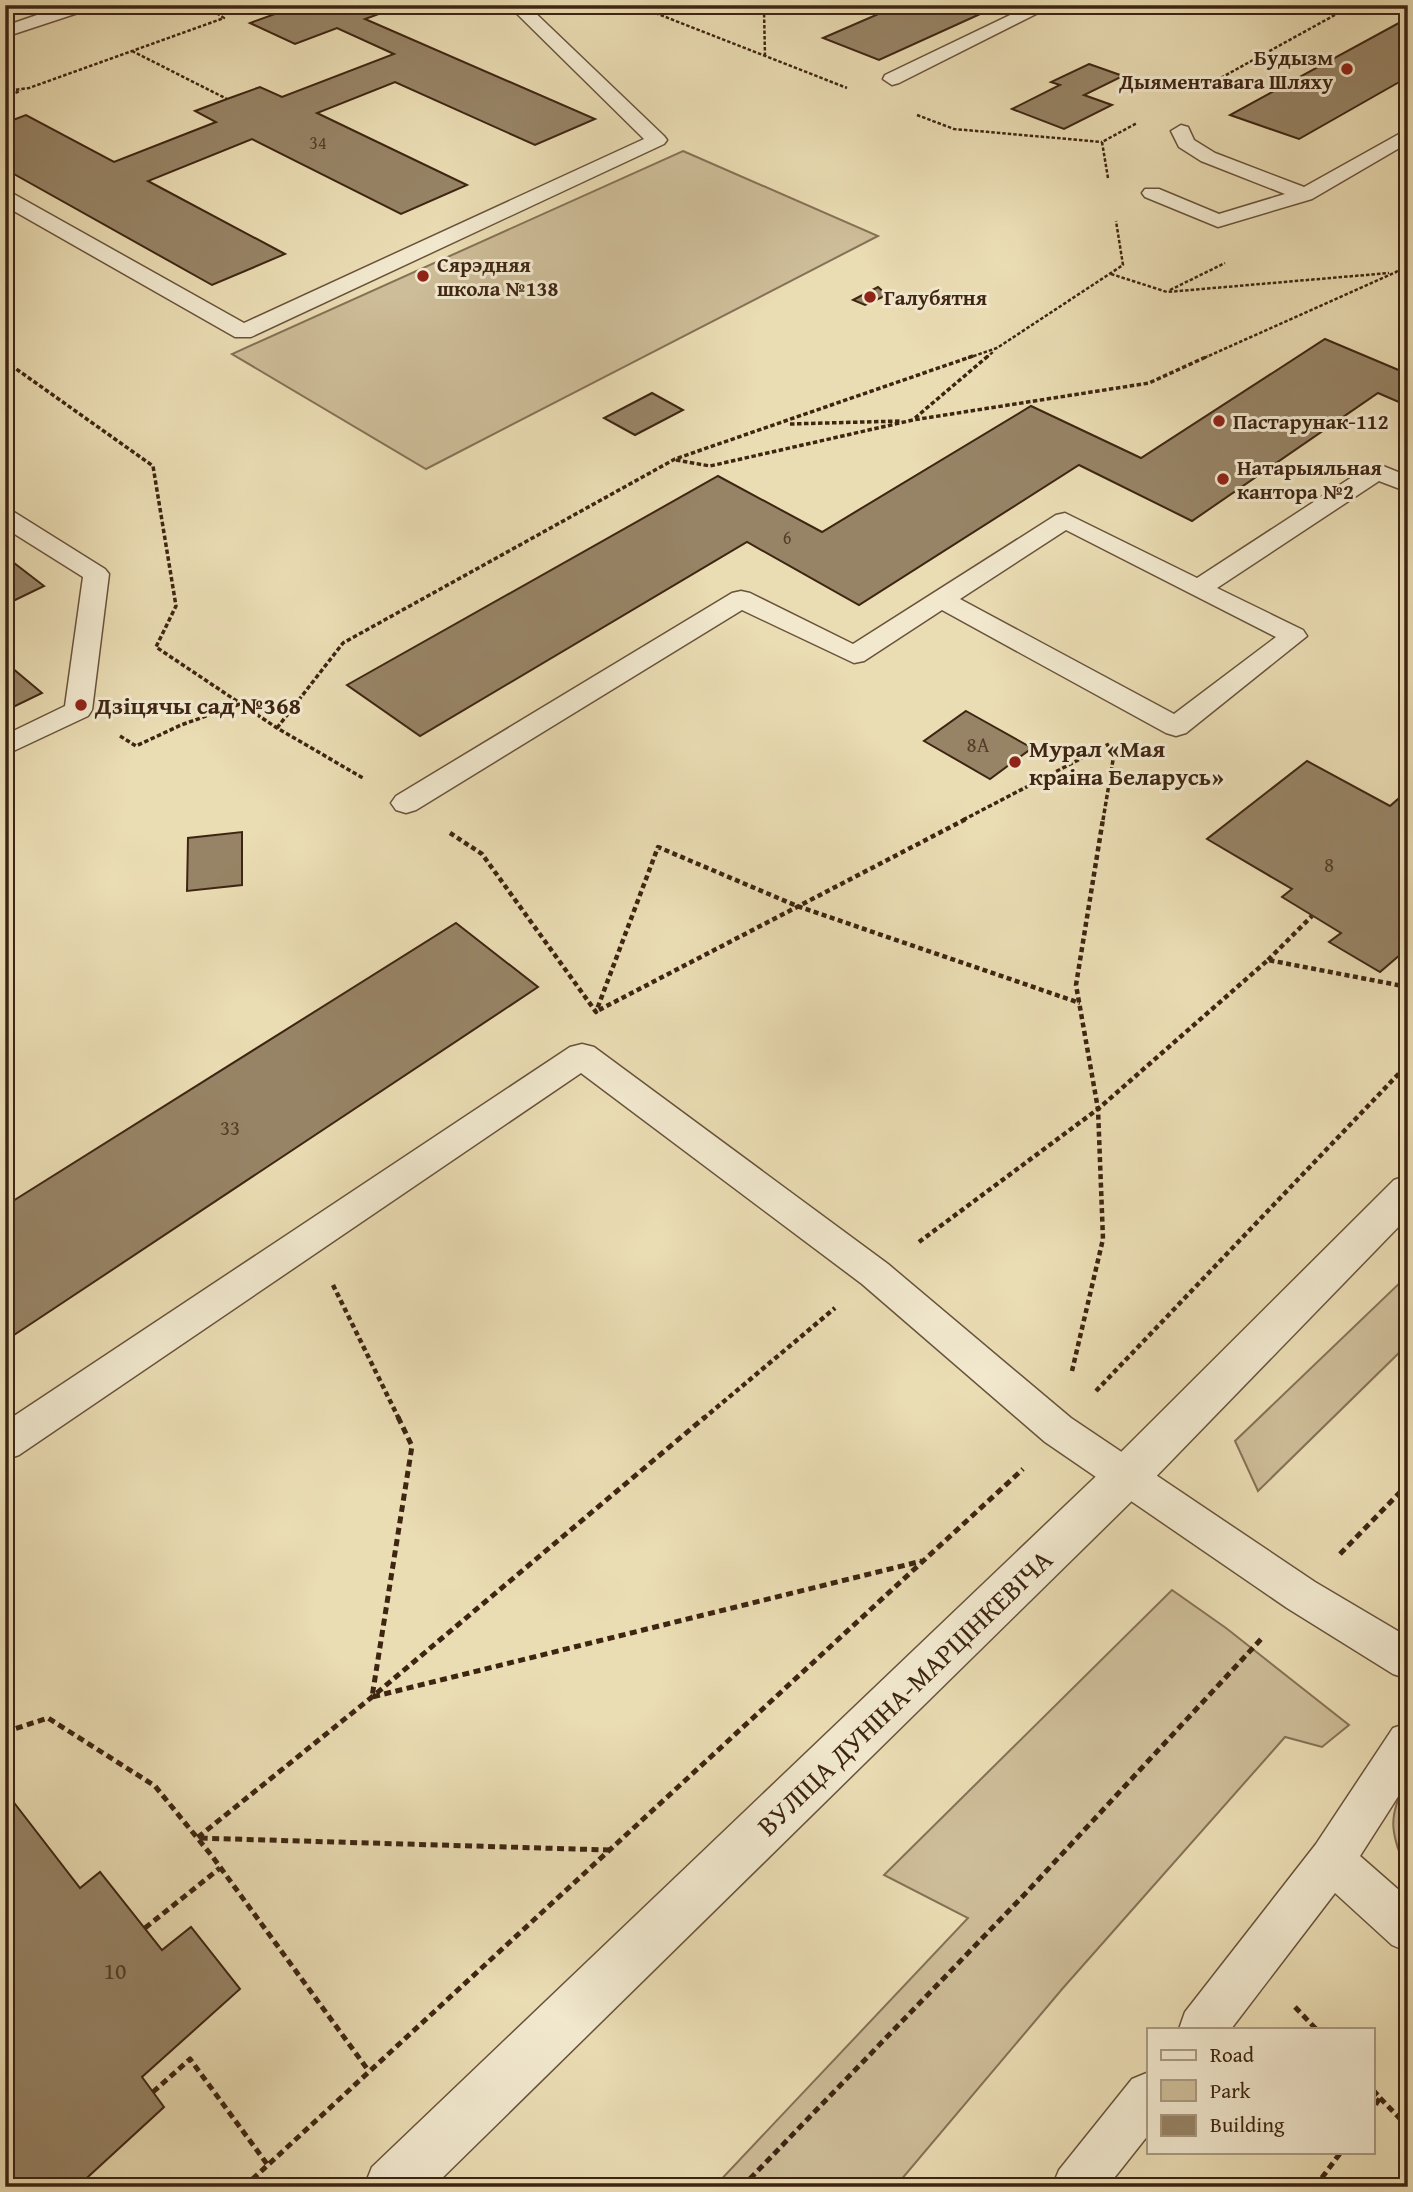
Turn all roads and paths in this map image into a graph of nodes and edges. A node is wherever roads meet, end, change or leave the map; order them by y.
1 (84, 5) edge
2 (211, 5) edge
3 (517, 5) edge
4 (775, 5) edge
5 (1045, 5) edge
6 (1353, 5) edge
7 (5, 32) edge
8 (132, 51) junction
9 (765, 56) dead end
10 (892, 79) dead end
11 (29, 88) junction
12 (5, 91) edge
13 (5, 96) edge
14 (1186, 97) dead end
15 (227, 99) dead end
16 (1138, 123) dead end
17 (1181, 131) dead end
18 (1408, 135) edge
19 (1109, 183) dead end
20 (1152, 193) dead end
21 (1305, 195) junction
22 (5, 197) edge
23 (1114, 211) dead end
24 (1408, 264) edge
25 (1396, 272) junction
26 (1110, 274) junction
27 (997, 348) junction
28 (5, 361) edge
29 (913, 420) junction
30 (782, 424) junction
31 (675, 460) junction
32 (1408, 485) edge
33 (5, 517) edge
34 (1198, 589) junction
35 (943, 600) junction
36 (240, 704) junction
37 (78, 710) junction
38 (277, 729) junction
39 (5, 746) edge
40 (406, 803) junction
41 (797, 906) junction
42 (1312, 916) dead end
43 (1268, 960) junction
44 (1408, 987) edge
45 (1080, 1003) junction
46 (596, 1012) junction
47 (582, 1056) junction
48 (1408, 1064) edge
49 (1098, 1110) junction
50 (1408, 1191) edge
51 (310, 1239) junction
52 (875, 1274) junction
53 (1058, 1430) junction
54 (5, 1443) edge
55 (1127, 1476) junction
56 (1408, 1484) edge
57 (923, 1561) junction
58 (1301, 1595) junction
59 (1408, 1660) edge
60 (372, 1697) junction
61 (5, 1732) edge
62 (1408, 1743) edge
63 (198, 1838) junction
64 (610, 1850) junction
65 (1332, 1860) junction
66 (220, 1868) junction
67 (145, 1928) dead end
68 (1408, 1929) edge
69 (1203, 2028) edge
70 (368, 2070) junction
71 (1374, 2091) edge
72 (153, 2092) dead end
73 (1147, 2098) edge
74 (1380, 2098) junction
75 (1374, 2107) edge
76 (1408, 2127) edge
77 (1340, 2154) edge
78 (267, 2164) junction
79 (244, 2187) edge
80 (392, 2187) edge
81 (742, 2187) edge
82 (1076, 2187) edge
83 (1315, 2187) edge

1 - 7 lane
2 - 8 path
3 - 22 lane
4 - 9 path
5 - 10 lane
6 - 14 path
8 - 11 path
8 - 15 path
11 - 12 path
11 - 13 path
16 - 19 path
17 - 21 lane
18 - 21 lane
20 - 21 lane
23 - 26 path
24 - 25 path
25 - 26 path
25 - 29 path
26 - 27 path
27 - 29 path
27 - 30 path
28 - 36 path
29 - 30 path
29 - 31 path
30 - 31 path
31 - 38 path
32 - 34 lane
33 - 37 lane
34 - 35 lane
34 - 35 lane
35 - 40 lane
36 - 37 path
36 - 38 path
37 - 39 lane
38 - 40 path
40 - 46 path
41 - 45 path
41 - 45 path
41 - 46 path
41 - 46 path
42 - 43 path
43 - 44 path
43 - 49 path
45 - 49 path
46 - 47 path
47 - 51 lane
47 - 52 lane
48 - 53 path
49 - 52 path
49 - 53 path
50 - 55 street, ВУЛІЦА ДУНІНА-МАРЦІНКЕВІЧА
51 - 54 lane
51 - 60 path
52 - 53 lane
52 - 60 path
53 - 55 lane
53 - 57 path
55 - 58 lane
55 - 80 street, ВУЛІЦА ДУНІНА-МАРЦІНКЕВІЧА
56 - 58 path
57 - 60 path
57 - 64 path
58 - 59 lane
58 - 81 path
60 - 63 path
61 - 63 path
62 - 65 lane
63 - 64 path
63 - 66 path
64 - 70 path
65 - 68 lane
65 - 69 lane
66 - 67 path
66 - 70 path
70 - 78 path
71 - 74 path
72 - 78 path
73 - 82 lane
74 - 75 path
74 - 76 path
77 - 83 path
78 - 79 path

